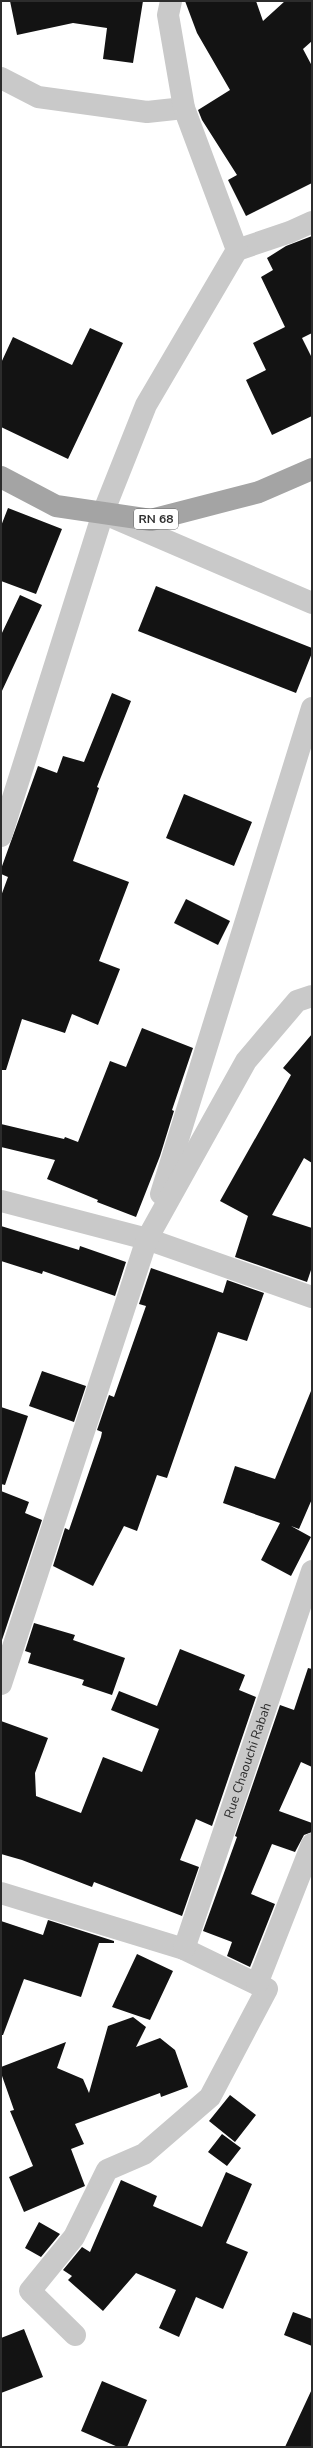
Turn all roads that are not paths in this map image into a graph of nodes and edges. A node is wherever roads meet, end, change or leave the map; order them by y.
1 (171, 1) edge
2 (1, 78) edge
3 (184, 108) junction
4 (312, 222) edge
5 (237, 250) junction
6 (312, 469) edge
7 (1, 477) edge
8 (103, 514) junction
9 (312, 603) edge
10 (312, 708) edge
11 (1, 836) edge
12 (312, 996) edge
13 (1, 1201) edge
14 (147, 1239) junction
15 (312, 1297) edge
16 (312, 1571) edge
17 (1, 1684) edge
18 (312, 1844) edge
19 (1, 1893) edge
20 (184, 1949) junction
21 (257, 1984) junction
22 (75, 2335) dead end

1 - 3 street
2 - 3 street
3 - 5 street
4 - 5 street
5 - 8 street
6 - 8 main road, RN 68
7 - 8 main road, RN 68
8 - 9 street
8 - 11 street
10 - 14 street
12 - 14 street
13 - 14 street
14 - 15 street
14 - 17 street
16 - 20 street, Rue Chaouchi Rabah
18 - 21 street
19 - 20 street
20 - 21 street
21 - 22 street

